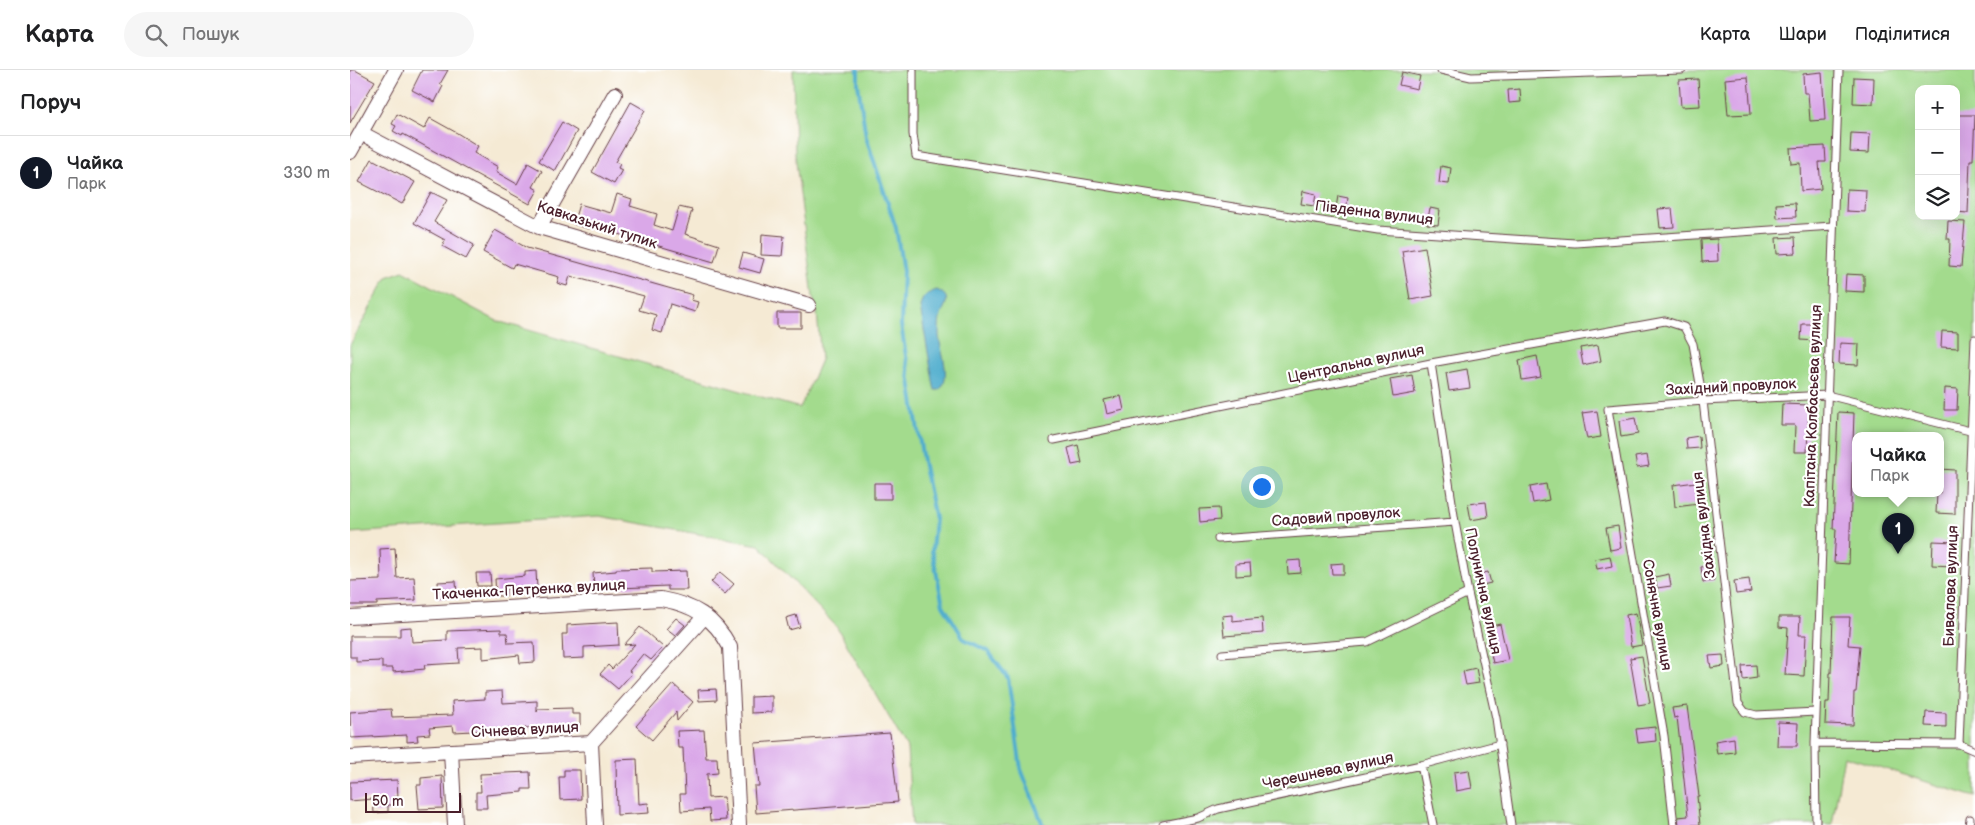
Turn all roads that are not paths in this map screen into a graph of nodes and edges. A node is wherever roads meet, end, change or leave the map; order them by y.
1 (396, 70) edge
2 (913, 70) edge
3 (1441, 70) edge
4 (1682, 70) edge
5 (1839, 70) edge
6 (615, 94) dead end
7 (361, 133) junction
8 (350, 152) edge
9 (1833, 226) junction
10 (539, 227) junction
11 (809, 305) dead end
12 (1975, 339) edge
13 (1693, 344) joint
14 (1431, 363) junction
15 (1827, 395) junction
16 (1703, 400) junction
17 (1608, 409) joint
18 (1970, 431) junction
19 (1054, 440) dead end
20 (1455, 522) junction
21 (1218, 539) dead end
22 (1468, 593) junction
23 (706, 616) junction
24 (350, 617) edge
25 (1222, 654) dead end
26 (1816, 712) junction
27 (1815, 742) junction
28 (591, 743) junction
29 (1500, 744) junction
30 (1959, 744) junction
31 (451, 751) junction
32 (1975, 751) edge
33 (350, 757) edge
34 (1421, 765) junction
35 (455, 825) edge
36 (595, 825) edge
37 (739, 825) edge
38 (1163, 825) edge
39 (1432, 825) edge
40 (1512, 825) edge
41 (1674, 825) edge
42 (1816, 825) edge

1 - 7 street
2 - 9 lane, Південна вулиця
3 - 4 lane
5 - 9 lane, Капітана Колбасьєва вулиця
6 - 10 street
7 - 8 street
7 - 10 street, Кавказький тупик
9 - 15 lane, Капітана Колбасьєва вулиця
10 - 11 street, Кавказький тупик
12 - 18 lane, Бивалова вулиця
13 - 14 lane, Центральна вулиця
13 - 16 lane, Західна вулиця
14 - 19 lane, Центральна вулиця
14 - 20 lane, Полунична вулиця
15 - 16 lane, Західний провулок
15 - 18 lane, Західний провулок
15 - 26 lane, Капітана Колбасьєва вулиця
16 - 17 lane, Західний провулок
16 - 26 lane, Західна вулиця
17 - 41 lane, Сонячна вулиця
18 - 30 lane, Бивалова вулиця
20 - 21 lane, Садовий провулок
20 - 22 lane, Полунична вулиця
22 - 25 lane
22 - 29 lane, Полунична вулиця
23 - 24 street, Ткаченка-Петренка вулиця
23 - 28 street, Січнева вулиця
23 - 37 street, Ткаченка-Петренка вулиця
26 - 27 lane, Капітана Колбасьєва вулиця
27 - 30 lane
27 - 42 lane, Капітана Колбасьєва вулиця
28 - 31 street, Січнева вулиця
28 - 36 street
29 - 34 lane, Черешнева вулиця
29 - 40 lane, Полунична вулиця
30 - 32 lane
31 - 33 street, Січнева вулиця
31 - 35 street
34 - 38 lane, Черешнева вулиця
34 - 39 lane

